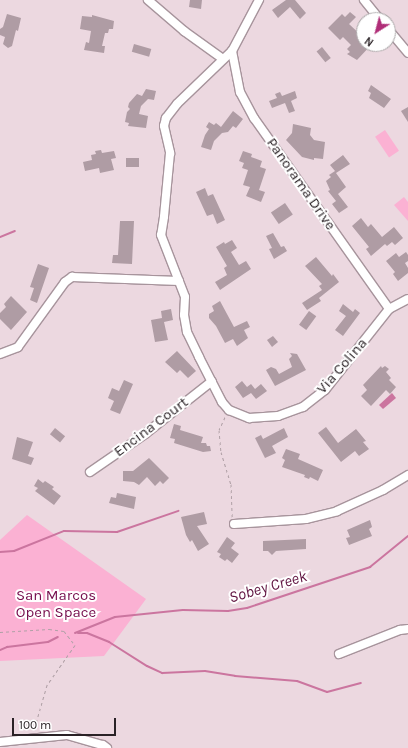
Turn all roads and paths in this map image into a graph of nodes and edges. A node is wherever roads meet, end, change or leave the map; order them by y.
1 (148, 0) edge
2 (259, 0) edge
3 (364, 0) edge
4 (374, 12) edge
5 (396, 39) edge
6 (232, 51) junction
7 (408, 53) edge
8 (223, 59) junction
9 (179, 281) junction
10 (408, 299) edge
11 (389, 309) junction
12 (0, 354) edge
13 (212, 381) junction
14 (229, 410) junction
15 (90, 472) dead end
16 (408, 475) edge
17 (234, 524) joint
18 (408, 629) edge
19 (0, 632) edge
20 (339, 654) dead end
21 (33, 738) junction
22 (0, 742) edge
23 (106, 748) edge

1 - 8 street
2 - 6 street
3 - 4 street
5 - 7 street
6 - 8 street
6 - 11 street, Panorama Drive
8 - 9 street
9 - 12 street
9 - 13 street
10 - 11 street, Via Colina
11 - 14 street, Via Colina
13 - 14 street
13 - 15 street, Encina Court
14 - 17 path
16 - 17 street
18 - 20 street
19 - 21 path
21 - 22 street
21 - 23 street

